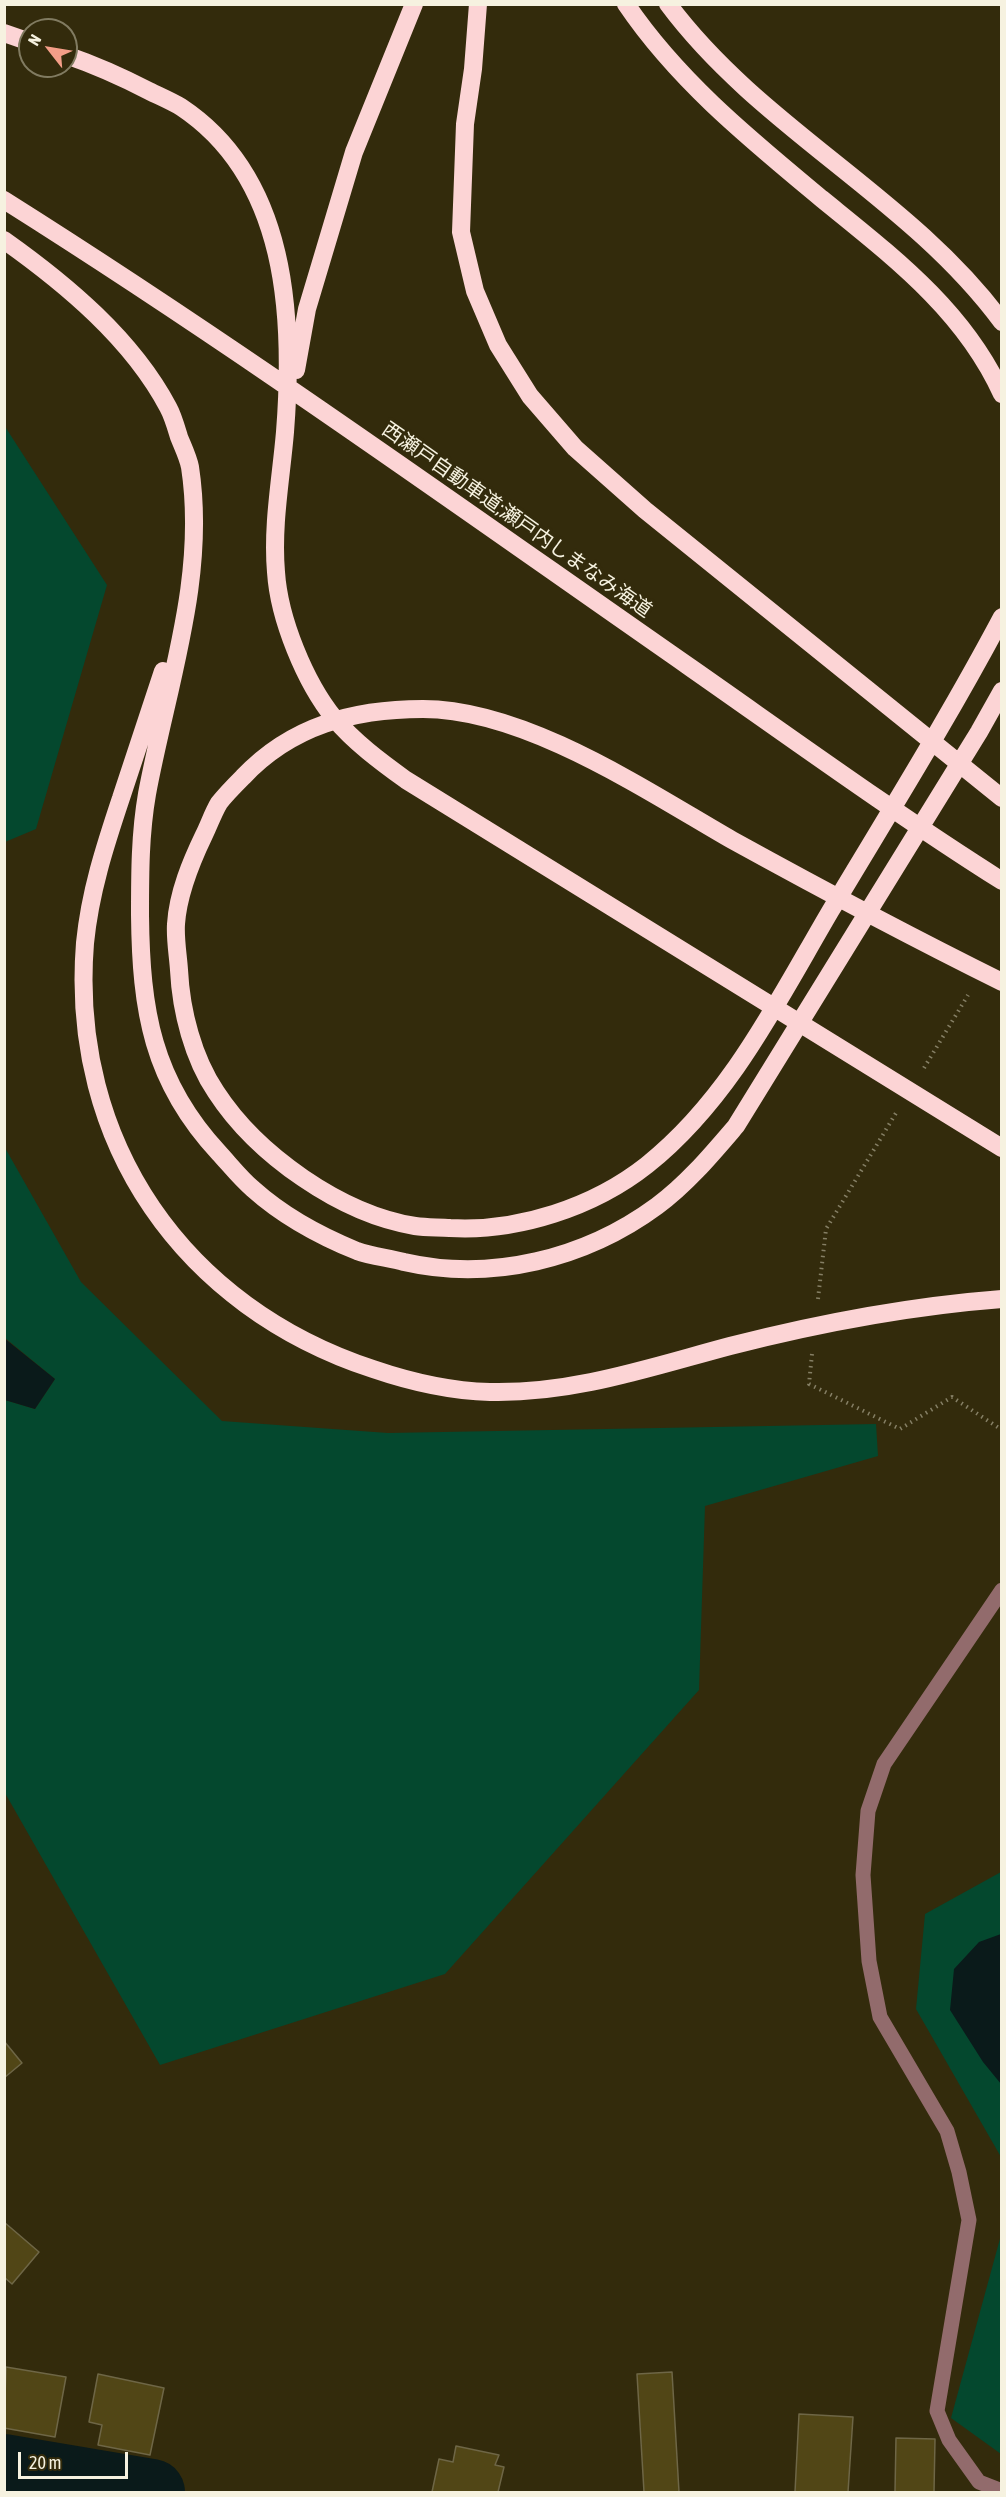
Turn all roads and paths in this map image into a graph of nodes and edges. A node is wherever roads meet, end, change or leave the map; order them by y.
1 (414, 4) edge
2 (478, 4) edge
3 (626, 4) edge
4 (668, 4) edge
5 (78, 59) edge
6 (4, 200) edge
7 (4, 240) edge
8 (1002, 322) edge
9 (1002, 394) edge
10 (285, 431) junction
11 (192, 584) junction
12 (1002, 617) edge
13 (1002, 691) edge
14 (1002, 798) edge
15 (1002, 881) edge
16 (1002, 982) edge
17 (971, 990) dead end
18 (922, 1070) dead end
19 (1002, 1148) edge
20 (1002, 1299) edge
21 (1002, 1590) edge
22 (1002, 2491) edge

1 - 10 highway
2 - 14 highway
3 - 9 highway
4 - 8 highway
5 - 10 highway
6 - 15 highway, 西瀬戸自動車道;瀬戸内しまなみ海道
7 - 11 highway
10 - 19 highway
11 - 13 highway
11 - 20 highway
12 - 16 highway
17 - 18 path
21 - 22 street

